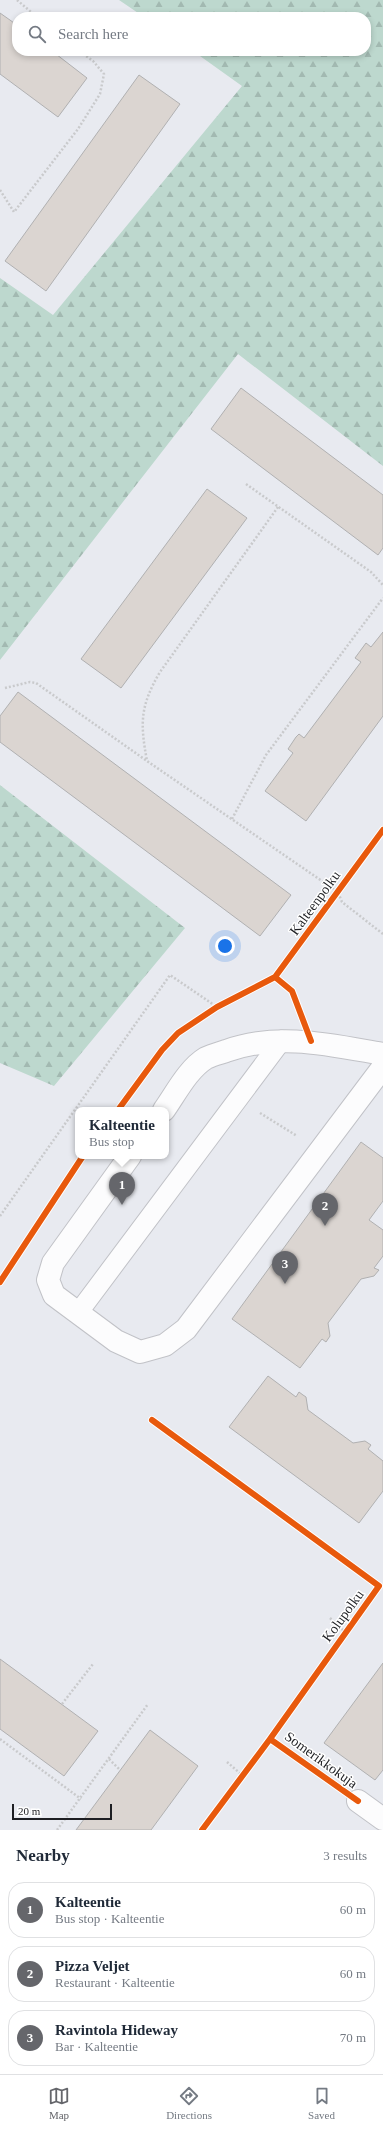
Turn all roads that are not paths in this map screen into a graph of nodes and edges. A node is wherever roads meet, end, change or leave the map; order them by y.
1 (282, 1040) junction
2 (383, 1054) edge
3 (383, 1067) edge
4 (166, 1107) edge
5 (128, 1159) edge
6 (78, 1313) junction
7 (358, 1801) dead end
8 (383, 1819) edge

1 - 2 street
1 - 4 street
1 - 6 lane
3 - 6 street
5 - 6 street
7 - 8 street, Somerikkokuja

